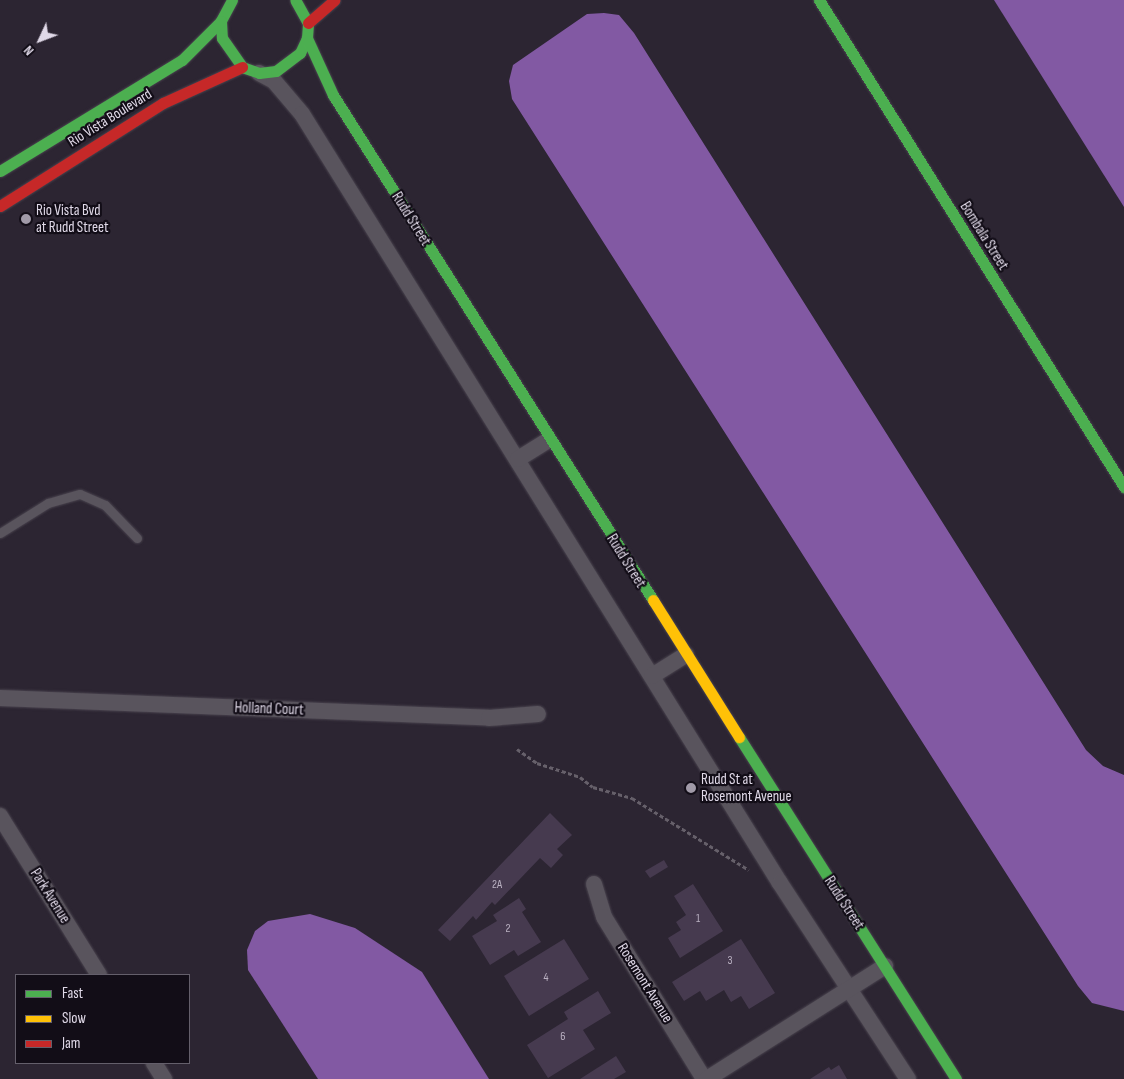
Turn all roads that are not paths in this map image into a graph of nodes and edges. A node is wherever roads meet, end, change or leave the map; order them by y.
1 (232, 0) edge
2 (295, 0) edge
3 (334, 0) edge
4 (819, 0) edge
5 (221, 21) junction
6 (308, 23) junction
7 (307, 38) junction
8 (242, 67) junction
9 (259, 73) junction
10 (0, 171) edge
11 (0, 206) edge
12 (549, 440) junction
13 (518, 459) junction
14 (1124, 487) edge
15 (0, 533) edge
16 (136, 538) dead end
17 (686, 655) junction
18 (652, 676) junction
19 (0, 698) edge
20 (538, 714) dead end
21 (0, 816) edge
22 (594, 884) dead end
23 (885, 966) junction
24 (98, 974) edge
25 (849, 989) junction
26 (155, 1064) edge
27 (164, 1079) edge
28 (705, 1079) edge
29 (908, 1079) edge
30 (956, 1079) edge

1 - 5 street, Rio Vista Boulevard
2 - 6 street
3 - 6 street
4 - 14 street, Bombala Street
5 - 8 street
5 - 10 street, Rio Vista Boulevard
6 - 7 street
7 - 9 street
7 - 12 street, Rudd Street
8 - 9 street
8 - 11 street, Rio Vista Boulevard
9 - 13 street
12 - 13 street
12 - 17 street, Rudd Street
13 - 18 street
15 - 16 lane
17 - 18 street
17 - 23 street, Rudd Street
18 - 25 street
19 - 20 street, Holland Court
21 - 24 street, Park Avenue
22 - 28 street, Rosemont Avenue
23 - 25 street, Rosemont Avenue
23 - 30 street, Rudd Street
25 - 28 street, Rosemont Avenue
25 - 29 street
26 - 27 street

